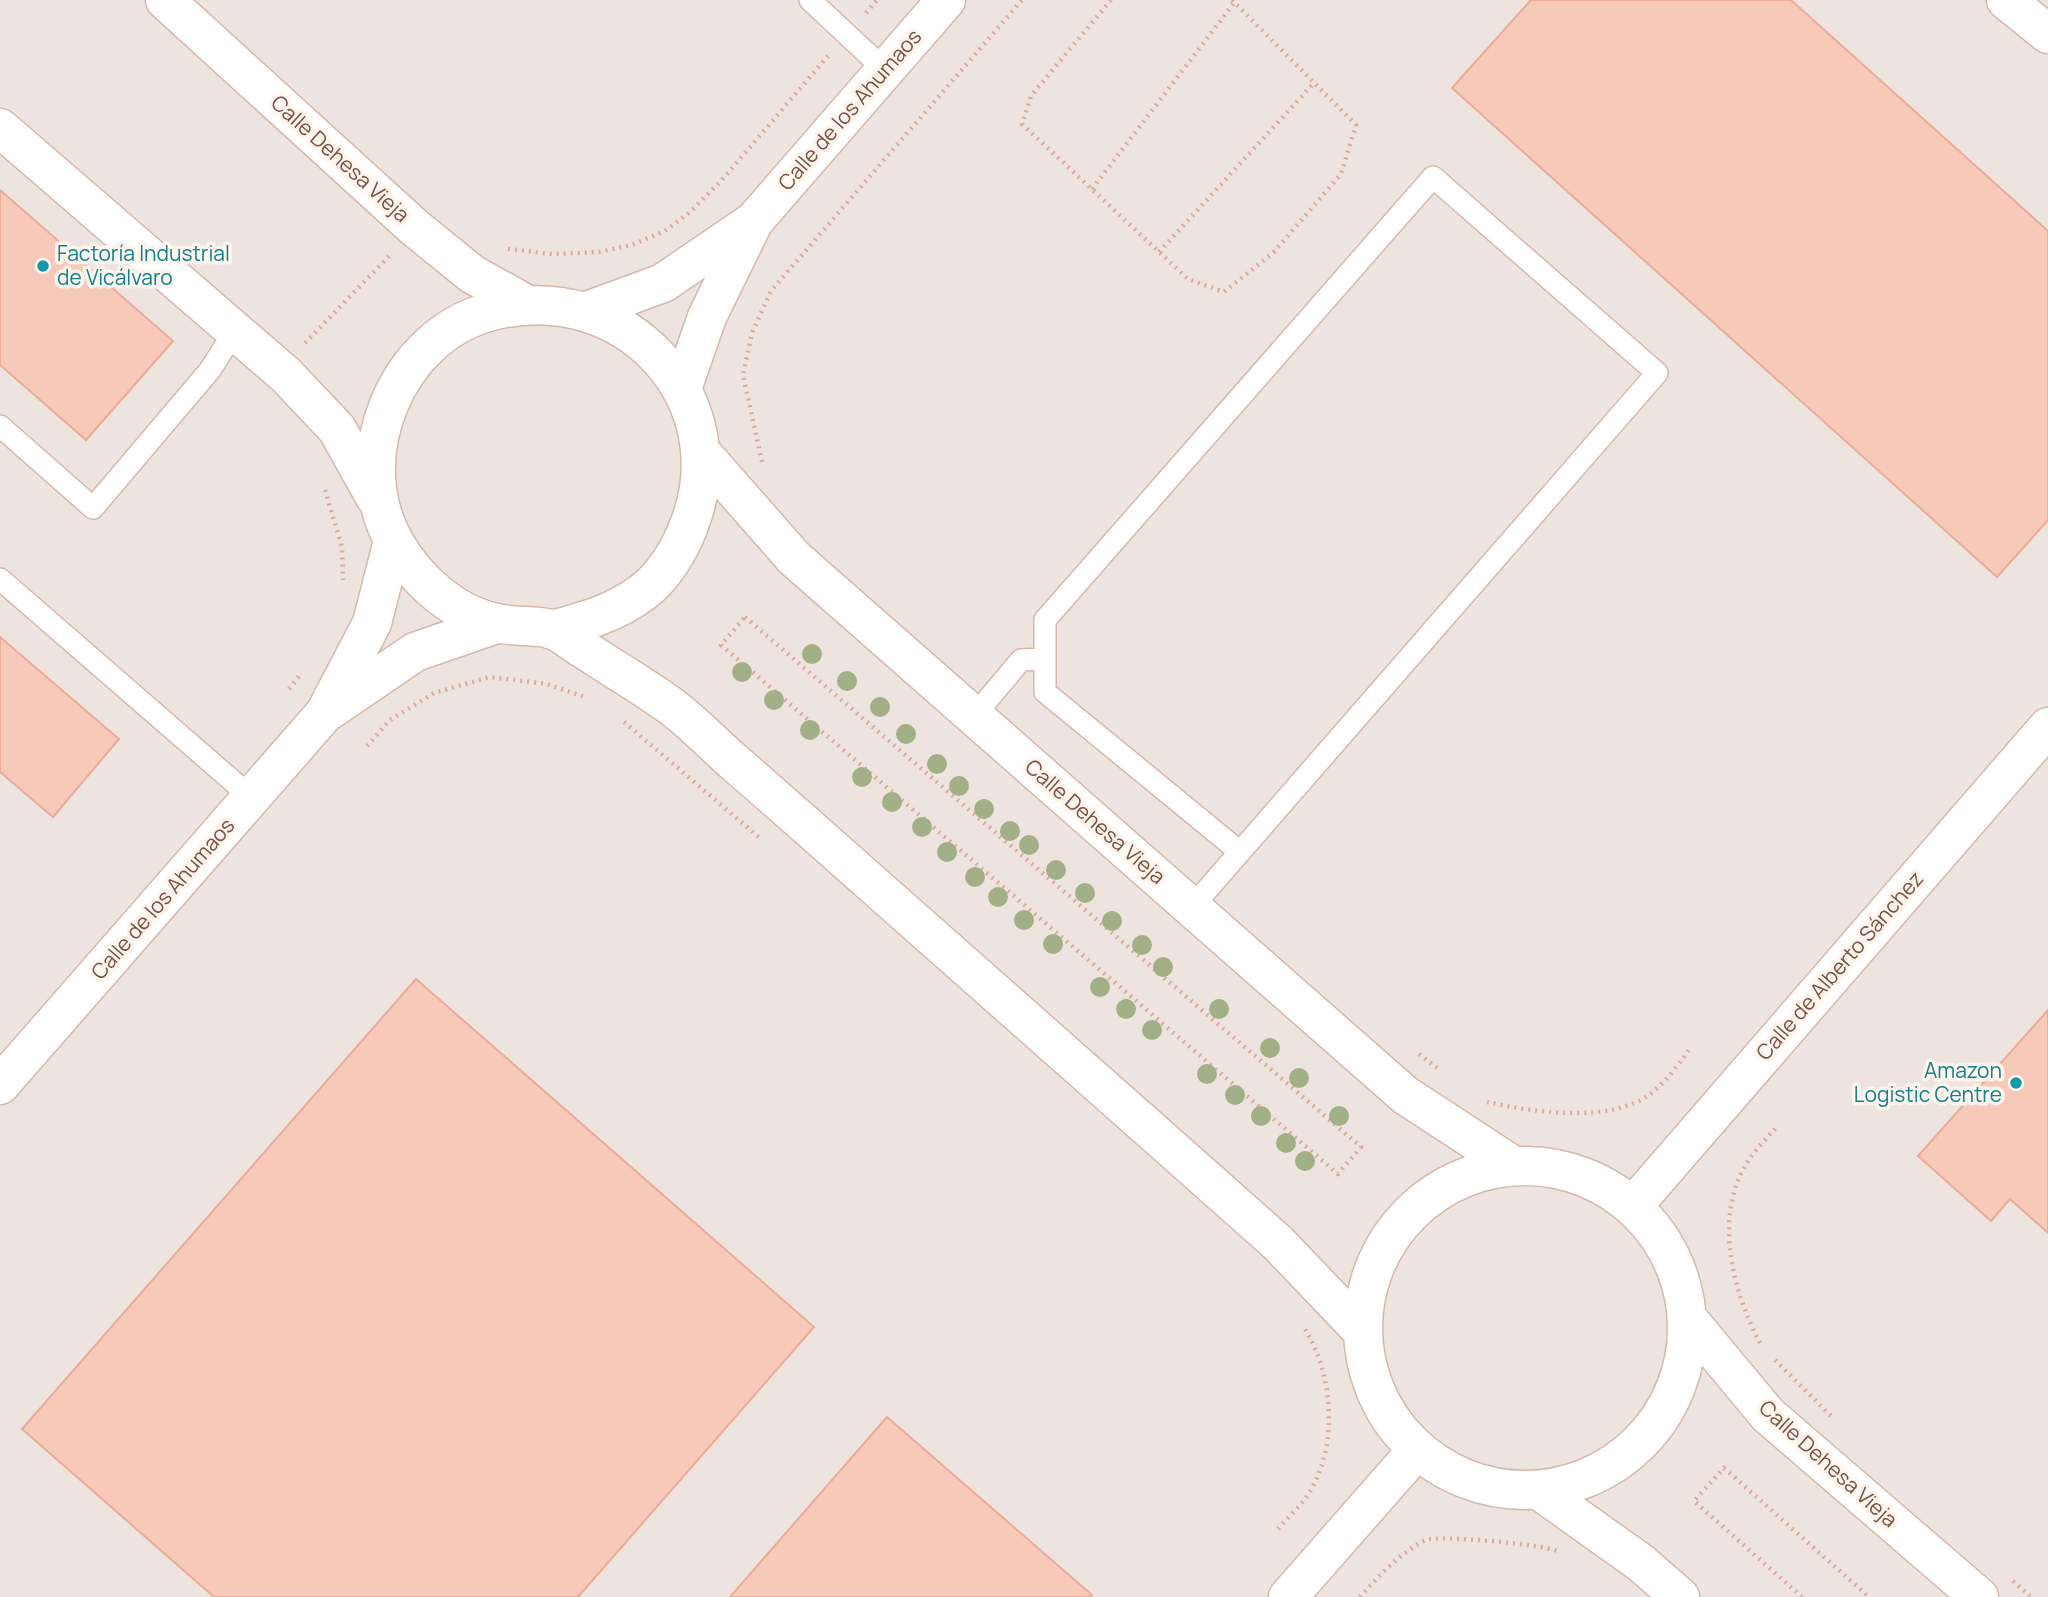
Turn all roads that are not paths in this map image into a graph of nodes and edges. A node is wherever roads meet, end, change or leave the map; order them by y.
1 (165, 0) edge
2 (946, 0) edge
3 (2006, 0) edge
4 (817, 2) edge
5 (2048, 34) edge
6 (885, 70) junction
7 (0, 128) edge
8 (754, 221) junction
9 (526, 304) junction
10 (587, 311) junction
11 (235, 331) junction
12 (682, 388) junction
13 (0, 426) edge
14 (701, 452) junction
15 (379, 504) junction
16 (393, 541) junction
17 (0, 579) edge
18 (496, 624) junction
19 (552, 630) junction
20 (1045, 659) junction
21 (325, 713) junction
22 (974, 716) junction
23 (2048, 727) edge
24 (251, 797) junction
25 (1240, 852) junction
26 (1192, 907) junction
27 (0, 1085) edge
28 (1512, 1165) junction
29 (1633, 1206) junction
30 (1688, 1319) junction
31 (1362, 1331) junction
32 (1417, 1450) junction
33 (1540, 1491) junction
34 (1288, 1597) edge
35 (1680, 1597) edge
36 (1979, 1597) edge

1 - 9 street, Calle Dehesa Vieja
2 - 6 street, Calle de los Ahumaos
3 - 5 street
4 - 6 lane
6 - 8 street, Calle de los Ahumaos
7 - 11 street
8 - 10 street, Calle de los Ahumaos
8 - 12 street, Calle de los Ahumaos
9 - 10 street
9 - 15 street
10 - 12 street
11 - 13 lane
11 - 15 street
12 - 14 street
14 - 19 street
14 - 22 street, Calle Dehesa Vieja
15 - 16 street
16 - 18 street
16 - 21 street, Calle de los Ahumaos
17 - 24 lane
18 - 19 street
18 - 21 street, Calle de los Ahumaos
19 - 31 street
20 - 22 lane
20 - 25 lane
20 - 25 lane
21 - 24 street, Calle de los Ahumaos
22 - 26 street, Calle Dehesa Vieja
23 - 29 street, Calle de Alberto Sánchez
24 - 27 street, Calle de los Ahumaos
25 - 26 lane
26 - 28 street, Calle Dehesa Vieja
28 - 29 street
28 - 31 street
29 - 30 street
30 - 33 street
30 - 36 street, Calle Dehesa Vieja
31 - 32 street
32 - 33 street
32 - 34 street
33 - 35 street

